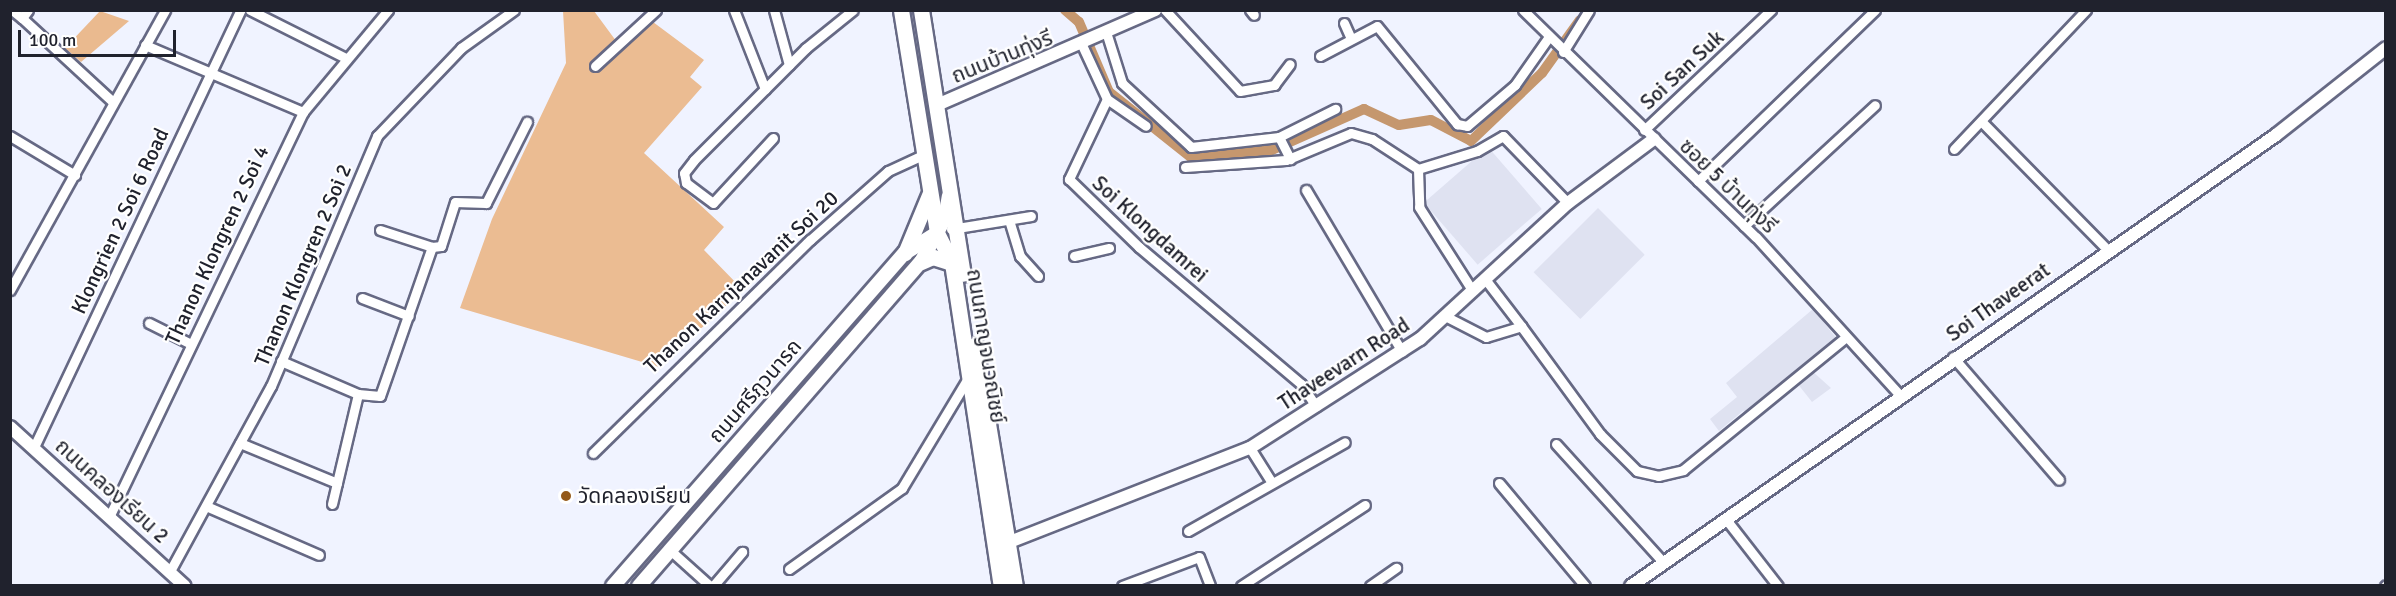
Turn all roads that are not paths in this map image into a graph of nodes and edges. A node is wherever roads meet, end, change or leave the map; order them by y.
1 (12, 10) edge
2 (165, 10) edge
3 (241, 10) edge
4 (250, 10) edge
5 (388, 10) edge
6 (514, 10) edge
7 (656, 10) edge
8 (734, 10) edge
9 (774, 10) edge
10 (852, 10) edge
11 (901, 10) edge
12 (921, 10) edge
13 (1155, 10) edge
14 (1165, 10) edge
15 (1523, 10) edge
16 (1589, 10) edge
17 (1771, 10) edge
18 (1875, 10) edge
19 (2086, 10) edge
20 (25, 14) edge
21 (841, 15) edge
22 (1344, 23) dead end
23 (1102, 37) junction
24 (1548, 38) junction
25 (1351, 39) junction
26 (145, 45) junction
27 (1082, 45) junction
28 (2385, 48) edge
29 (1563, 52) junction
30 (1320, 56) dead end
31 (346, 58) junction
32 (1290, 64) dead end
33 (789, 65) junction
34 (595, 66) dead end
35 (210, 72) junction
36 (765, 89) junction
37 (1107, 99) junction
38 (113, 102) junction
39 (937, 105) junction
40 (1875, 105) dead end
41 (1335, 109) dead end
42 (303, 112) junction
43 (527, 122) dead end
44 (1982, 122) junction
45 (1146, 126) dead end
46 (1649, 134) junction
47 (773, 138) dead end
48 (1280, 140) junction
49 (12, 142) edge
50 (1954, 149) dead end
51 (925, 154) junction
52 (1288, 157) junction
53 (1185, 167) dead end
54 (1418, 169) junction
55 (75, 175) junction
56 (1698, 181) junction
57 (931, 189) junction
58 (1305, 189) dead end
59 (951, 191) junction
60 (1568, 203) junction
61 (1031, 216) dead end
62 (1009, 220) junction
63 (1744, 226) junction
64 (955, 227) junction
65 (380, 230) dead end
66 (937, 233) junction
67 (432, 247) junction
68 (1109, 248) dead end
69 (2108, 250) junction
70 (905, 253) junction
71 (1074, 256) dead end
72 (921, 262) junction
73 (957, 263) junction
74 (1038, 276) dead end
75 (1485, 279) junction
76 (10, 290) edge
77 (1473, 290) junction
78 (362, 298) dead end
79 (409, 316) junction
80 (1445, 316) junction
81 (149, 323) dead end
82 (1521, 326) junction
83 (1846, 337) junction
84 (191, 344) junction
85 (1402, 352) junction
86 (1953, 357) junction
87 (281, 361) junction
88 (969, 375) junction
89 (358, 394) junction
90 (1899, 394) junction
91 (1316, 406) junction
92 (13, 434) edge
93 (1345, 442) dead end
94 (240, 443) junction
95 (1556, 444) dead end
96 (34, 447) junction
97 (1250, 448) junction
98 (593, 453) dead end
99 (2059, 480) dead end
100 (338, 483) junction
101 (1272, 483) junction
102 (1499, 483) dead end
103 (685, 503) junction
104 (332, 504) dead end
105 (206, 506) junction
106 (1365, 506) dead end
107 (110, 515) junction
108 (700, 516) junction
109 (1725, 518) junction
110 (1188, 531) dead end
111 (1007, 543) junction
112 (670, 550) junction
113 (742, 552) dead end
114 (318, 555) dead end
115 (1663, 562) junction
116 (1396, 568) dead end
117 (789, 569) dead end
118 (170, 571) junction
119 (185, 585) edge
120 (613, 585) edge
121 (639, 585) edge
122 (711, 585) edge
123 (1001, 585) edge
124 (1015, 585) edge
125 (1122, 585) edge
126 (1210, 585) edge
127 (1241, 585) edge
128 (1370, 585) edge
129 (1585, 585) edge
130 (1631, 585) edge
131 (1778, 585) edge

1 - 20 street
2 - 26 street
3 - 35 street, Klongrien 2 Soi 6 Road
4 - 31 street
5 - 31 street, Thanon Klongren 2 Soi 4
6 - 87 street, Thanon Klongren 2 Soi 2
7 - 34 street
8 - 36 street
9 - 33 street
10 - 21 street
11 - 51 main road, ถนนกาญจนวณิชย์
12 - 39 main road, ถนนกาญจนวณิชย์
13 - 23 street, ถนนบ้านทุ่งรี
14 - 32 street
15 - 24 street, ซอย 5 บ้านทุ่งรี
16 - 29 street
17 - 46 street, Soi San Suk
18 - 56 street
19 - 44 street
20 - 38 street
21 - 33 street
22 - 25 street
23 - 27 street, ถนนบ้านทุ่งรี
23 - 48 street
24 - 25 street
24 - 29 street, ซอย 5 บ้านทุ่งรี
25 - 30 street
26 - 35 street
26 - 38 street
27 - 37 street
27 - 39 street, ถนนบ้านทุ่งรี
28 - 69 street, Soi Thaveerat
29 - 46 street, ซอย 5 บ้านทุ่งรี
31 - 42 street, Thanon Klongren 2 Soi 4
33 - 36 street
35 - 42 street
35 - 96 street, Klongrien 2 Soi 6 Road
36 - 47 street
37 - 45 street
37 - 91 street, Soi Klongdamrei
38 - 55 street
39 - 59 main road, ถนนกาญจนวณิชย์
40 - 63 street
41 - 48 street
42 - 84 street, Thanon Klongren 2 Soi 4
43 - 67 street
44 - 50 street
44 - 69 street
46 - 56 street, ซอย 5 บ้านทุ่งรี
46 - 60 street, Thaveevarn Road
48 - 52 street
49 - 55 street
51 - 57 main road, ถนนกาญจนวณิชย์
51 - 98 street, Thanon Karnjanavanit Soi 20
52 - 53 street
52 - 54 street
54 - 60 street
54 - 77 street
55 - 76 street
56 - 63 street, ซอย 5 บ้านทุ่งรี
57 - 66 main road, ถนนกาญจนวณิชย์
57 - 70 main road
58 - 85 street
59 - 64 main road, ถนนกาญจนวณิชย์
59 - 66 main road, ถนนศรีภูวนารถ
60 - 75 street, Thaveevarn Road
61 - 62 street
62 - 64 street
62 - 74 street
63 - 83 street, ซอย 5 บ้านทุ่งรี
64 - 66 street
64 - 73 main road, ถนนกาญจนวณิชย์
65 - 67 street
66 - 70 main road, ถนนศรีภูวนารถ
66 - 72 main road, ถนนศรีภูวนารถ
66 - 73 main road, ถนนกาญจนวณิชย์
67 - 79 street
68 - 71 street
69 - 86 street, Soi Thaveerat
70 - 103 main road, ถนนศรีภูวนารถ
72 - 73 main road
72 - 108 main road, ถนนศรีภูวนารถ
73 - 88 main road, ถนนกาญจนวณิชย์
73 - 111 main road, ถนนกาญจนวณิชย์
75 - 77 street, Thaveevarn Road
75 - 82 street
77 - 80 street, Thaveevarn Road
78 - 79 street
79 - 89 street
80 - 82 street
80 - 85 street, Thaveevarn Road
81 - 84 street
82 - 83 street
83 - 90 street, ซอย 5 บ้านทุ่งรี
84 - 107 street, Thanon Klongren 2 Soi 4
85 - 91 street, Thaveevarn Road
86 - 90 street, Soi Thaveerat
86 - 99 street
87 - 89 street
87 - 94 street, Thanon Klongren 2 Soi 2
88 - 117 street
88 - 123 main road, ถนนกาญจนวณิชย์
89 - 100 street
90 - 109 street, Soi Thaveerat
91 - 97 street, Thaveevarn Road
92 - 96 street, ถนนคลองเรียน 2
93 - 101 street
94 - 100 street
94 - 105 street, Thanon Klongren 2 Soi 2
95 - 115 street
96 - 107 street, ถนนคลองเรียน 2
97 - 101 street
97 - 111 street, Thaveevarn Road
100 - 104 street
101 - 110 street
102 - 129 street
103 - 108 main road
103 - 120 main road, ถนนศรีภูวนารถ
105 - 114 street
105 - 118 street, Thanon Klongren 2 Soi 2
106 - 127 street
107 - 118 street, ถนนคลองเรียน 2
108 - 112 main road, ถนนศรีภูวนารถ
109 - 115 street, Soi Thaveerat
109 - 131 street
111 - 124 main road, ถนนกาญจนวณิชย์
112 - 121 main road, ถนนศรีภูวนารถ
112 - 122 street
113 - 122 street
115 - 130 street, Soi Thaveerat
116 - 128 street
118 - 119 street, ถนนคลองเรียน 2
125 - 126 street

